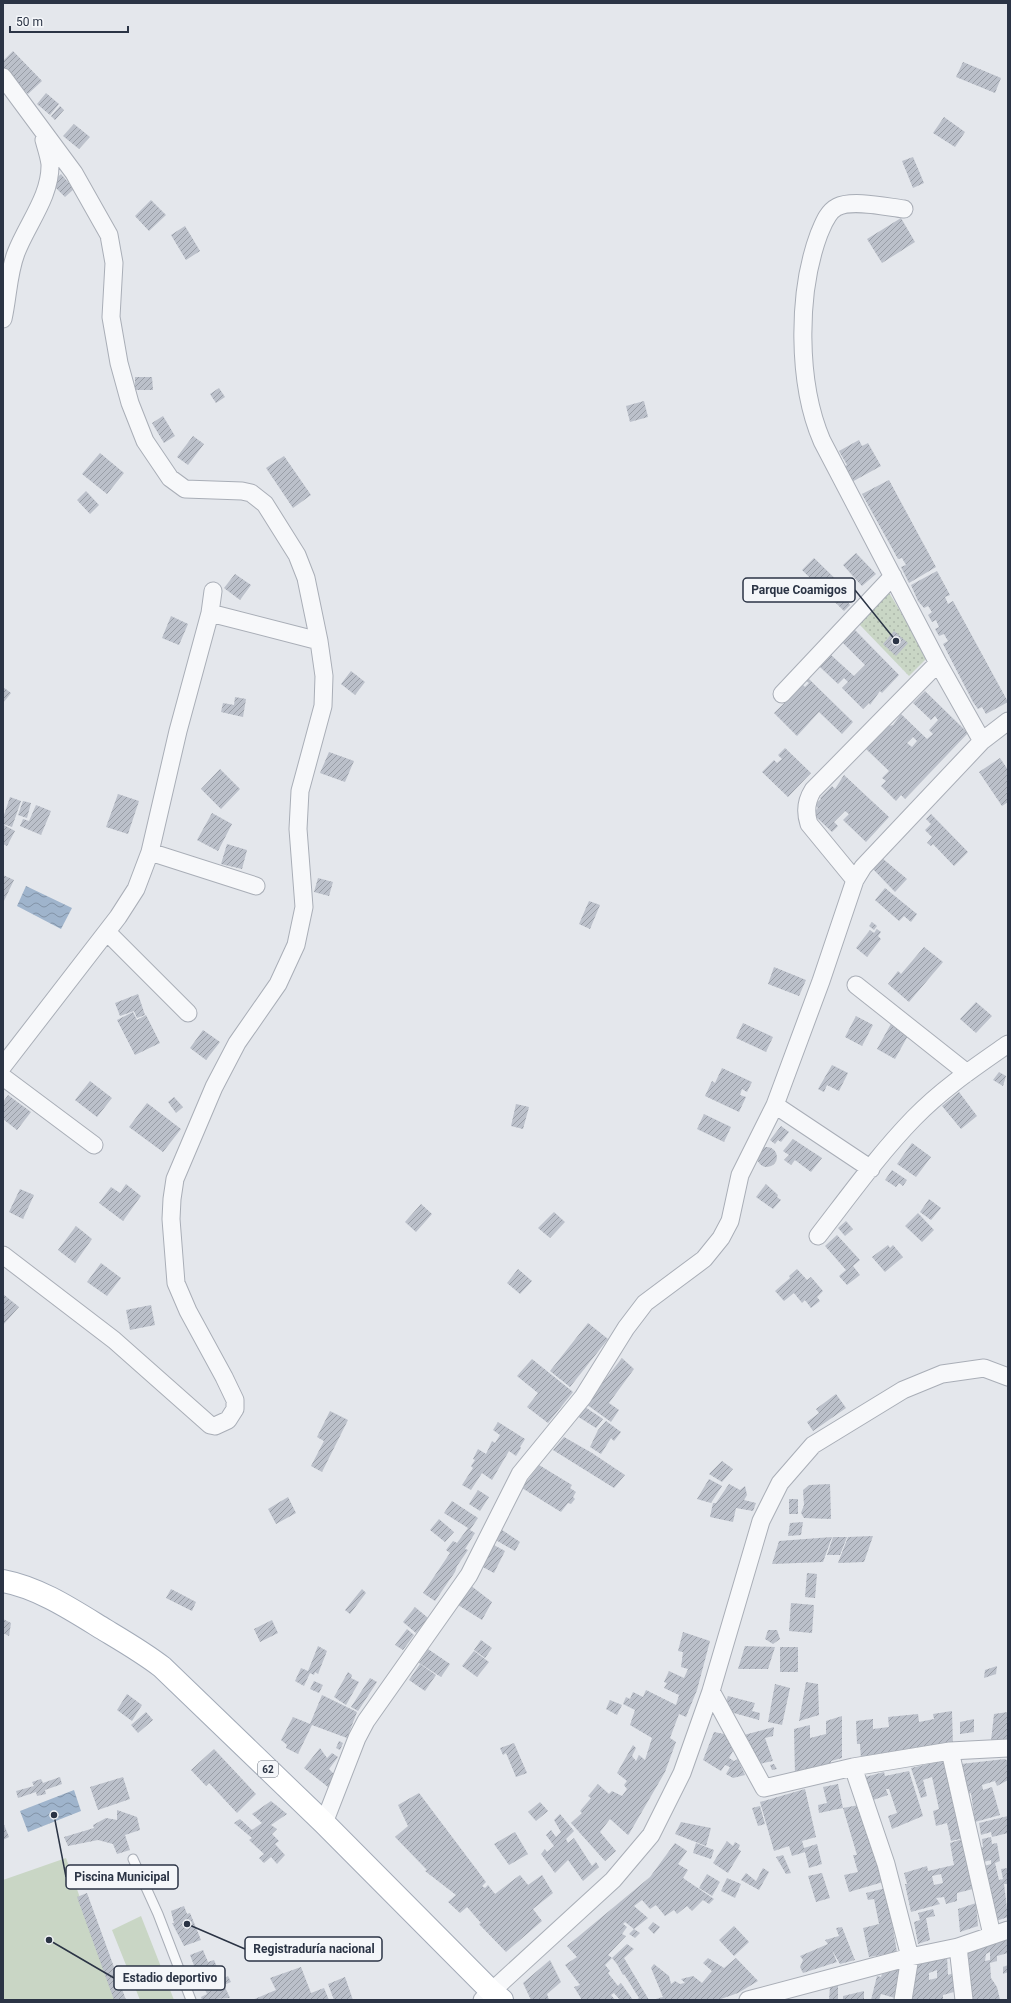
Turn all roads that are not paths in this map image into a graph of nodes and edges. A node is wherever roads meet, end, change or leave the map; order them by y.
1 (3, 77) edge
2 (42, 132) junction
3 (904, 209) dead end
4 (3, 319) edge
5 (893, 576) junction
6 (213, 591) dead end
7 (210, 613) junction
8 (319, 641) junction
9 (938, 663) junction
10 (782, 694) dead end
11 (1008, 721) edge
12 (982, 741) junction
13 (150, 852) junction
14 (855, 880) junction
15 (256, 886) dead end
16 (107, 932) junction
17 (856, 985) dead end
18 (188, 1013) dead end
19 (1008, 1044) edge
20 (3, 1066) edge
21 (966, 1073) junction
22 (3, 1077) edge
23 (775, 1105) junction
24 (94, 1144) dead end
25 (871, 1168) junction
26 (818, 1236) dead end
27 (3, 1255) edge
28 (1008, 1377) edge
29 (3, 1581) edge
30 (711, 1691) junction
31 (1008, 1748) edge
32 (950, 1751) junction
33 (853, 1767) junction
34 (324, 1824) junction
35 (133, 1858) dead end
36 (1000, 1933) edge
37 (958, 1947) junction
38 (910, 1957) junction
39 (491, 1997) edge
40 (191, 2000) edge
41 (748, 2000) edge
42 (903, 2000) edge
43 (964, 2000) edge

1 - 2 street
2 - 4 street
2 - 8 street
3 - 5 street
5 - 9 street
5 - 10 street
6 - 7 street
7 - 8 street
7 - 13 street
8 - 27 street
9 - 12 street
9 - 14 street
11 - 12 street
12 - 14 street
13 - 15 street
13 - 16 street
14 - 23 street
16 - 18 street
16 - 20 street
17 - 21 street
19 - 21 street
21 - 25 street
22 - 24 street
23 - 25 street
23 - 34 street
25 - 26 street
28 - 30 street
29 - 34 main road, 62
30 - 33 street
30 - 39 street
31 - 32 street
32 - 33 street
32 - 36 street
33 - 38 street
34 - 39 main road, 62
35 - 40 lane
36 - 37 street
37 - 38 street
37 - 43 street
38 - 41 street
38 - 42 street

